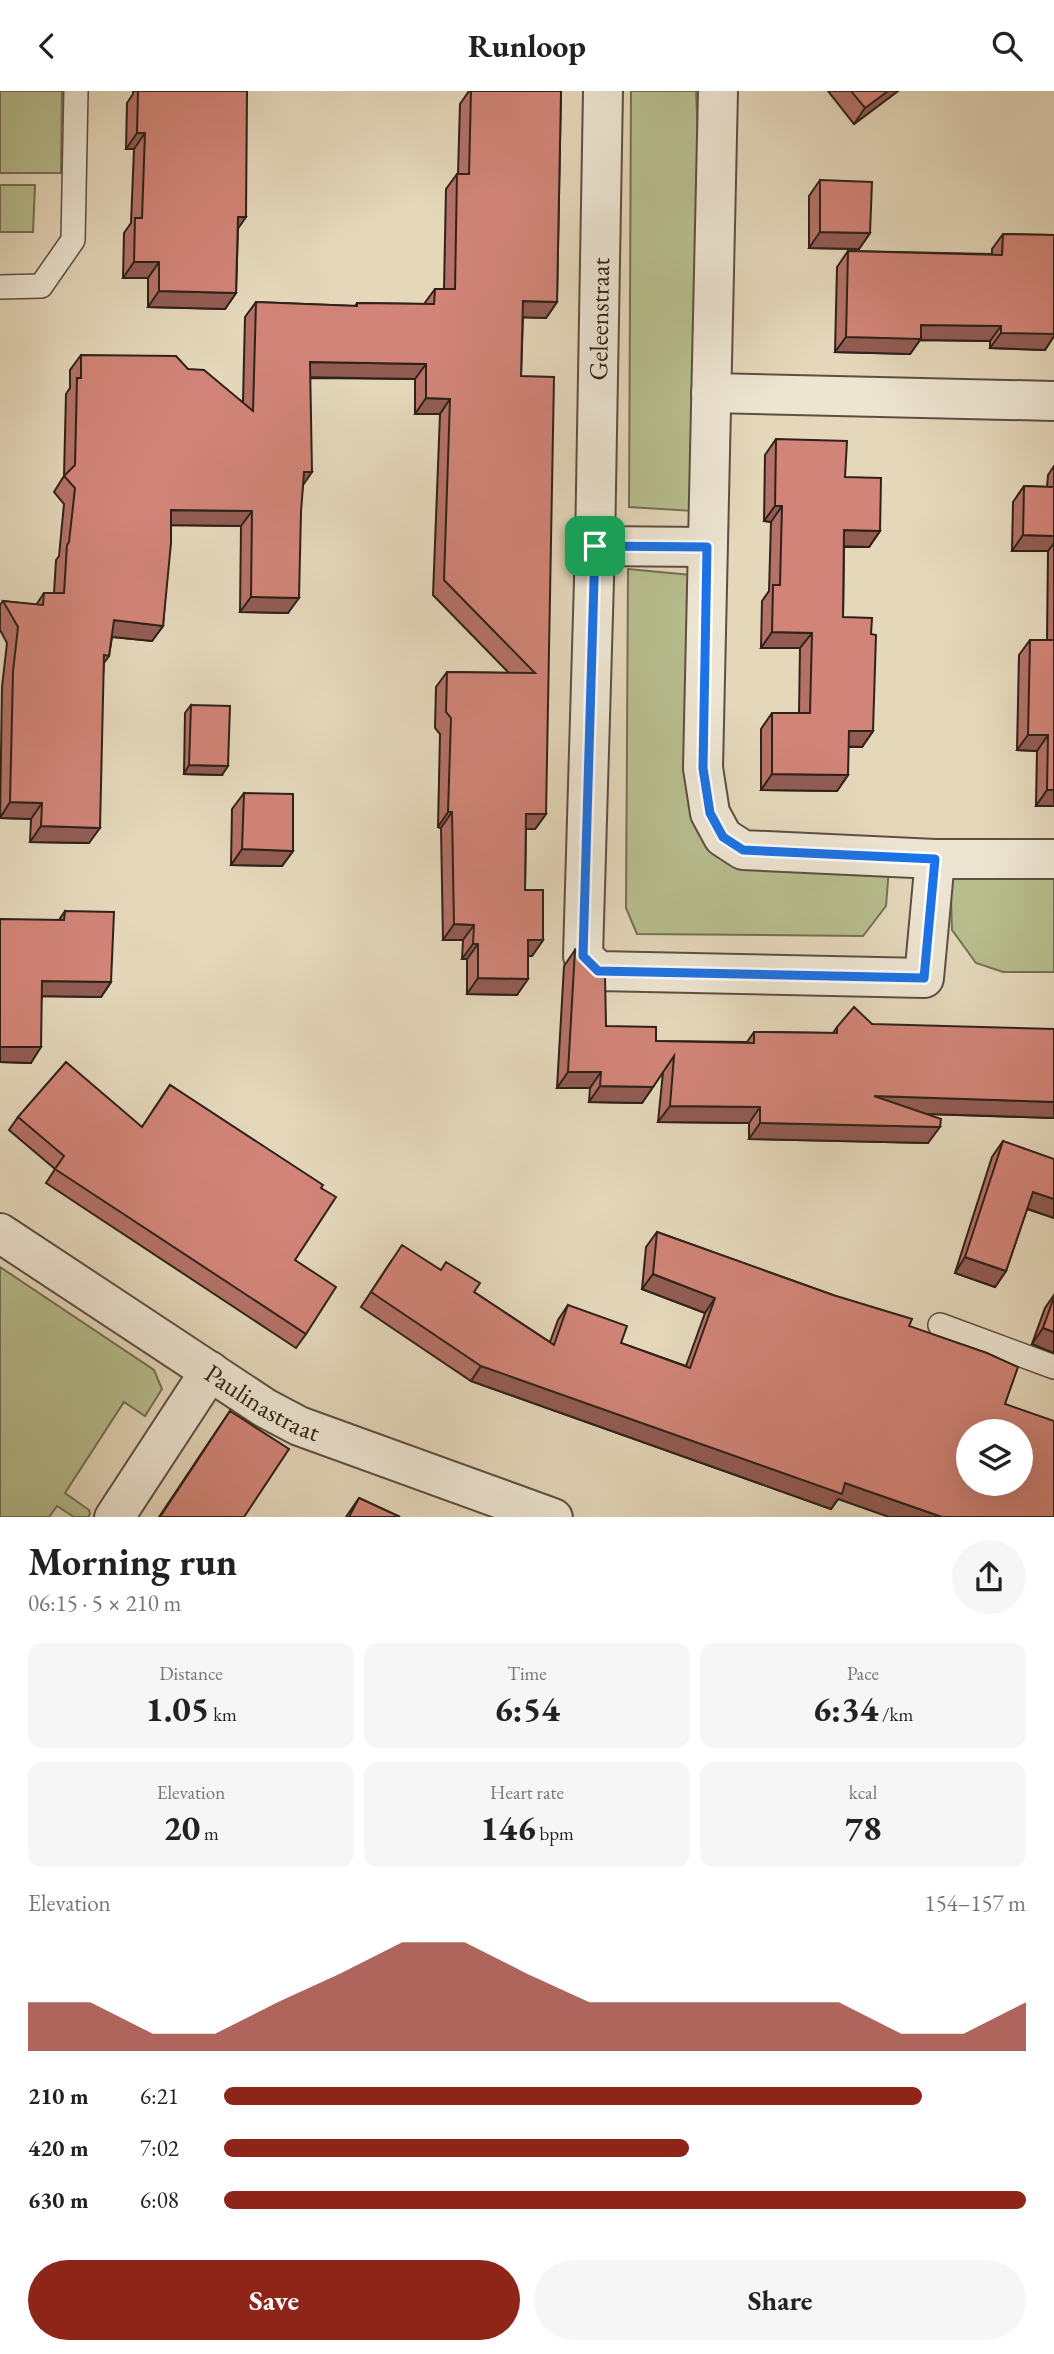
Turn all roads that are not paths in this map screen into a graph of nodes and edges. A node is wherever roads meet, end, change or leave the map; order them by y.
1 (76, 91) edge
2 (603, 91) edge
3 (718, 91) edge
4 (0, 287) edge
5 (711, 393) junction
6 (1054, 401) edge
7 (595, 546) junction
8 (707, 547) junction
9 (935, 859) junction
10 (1054, 859) edge
11 (0, 1233) edge
12 (940, 1325) dead end
13 (1054, 1367) edge
14 (210, 1371) junction
15 (114, 1517) edge
16 (553, 1517) edge

1 - 4 lane
2 - 7 street, Geleenstraat
3 - 5 street
5 - 6 street
5 - 8 street
7 - 8 street
7 - 9 street, Geleenstraat
8 - 9 street
9 - 10 street
11 - 14 street, Paulinastraat
12 - 13 lane
14 - 15 street
14 - 16 street, Paulinastraat

